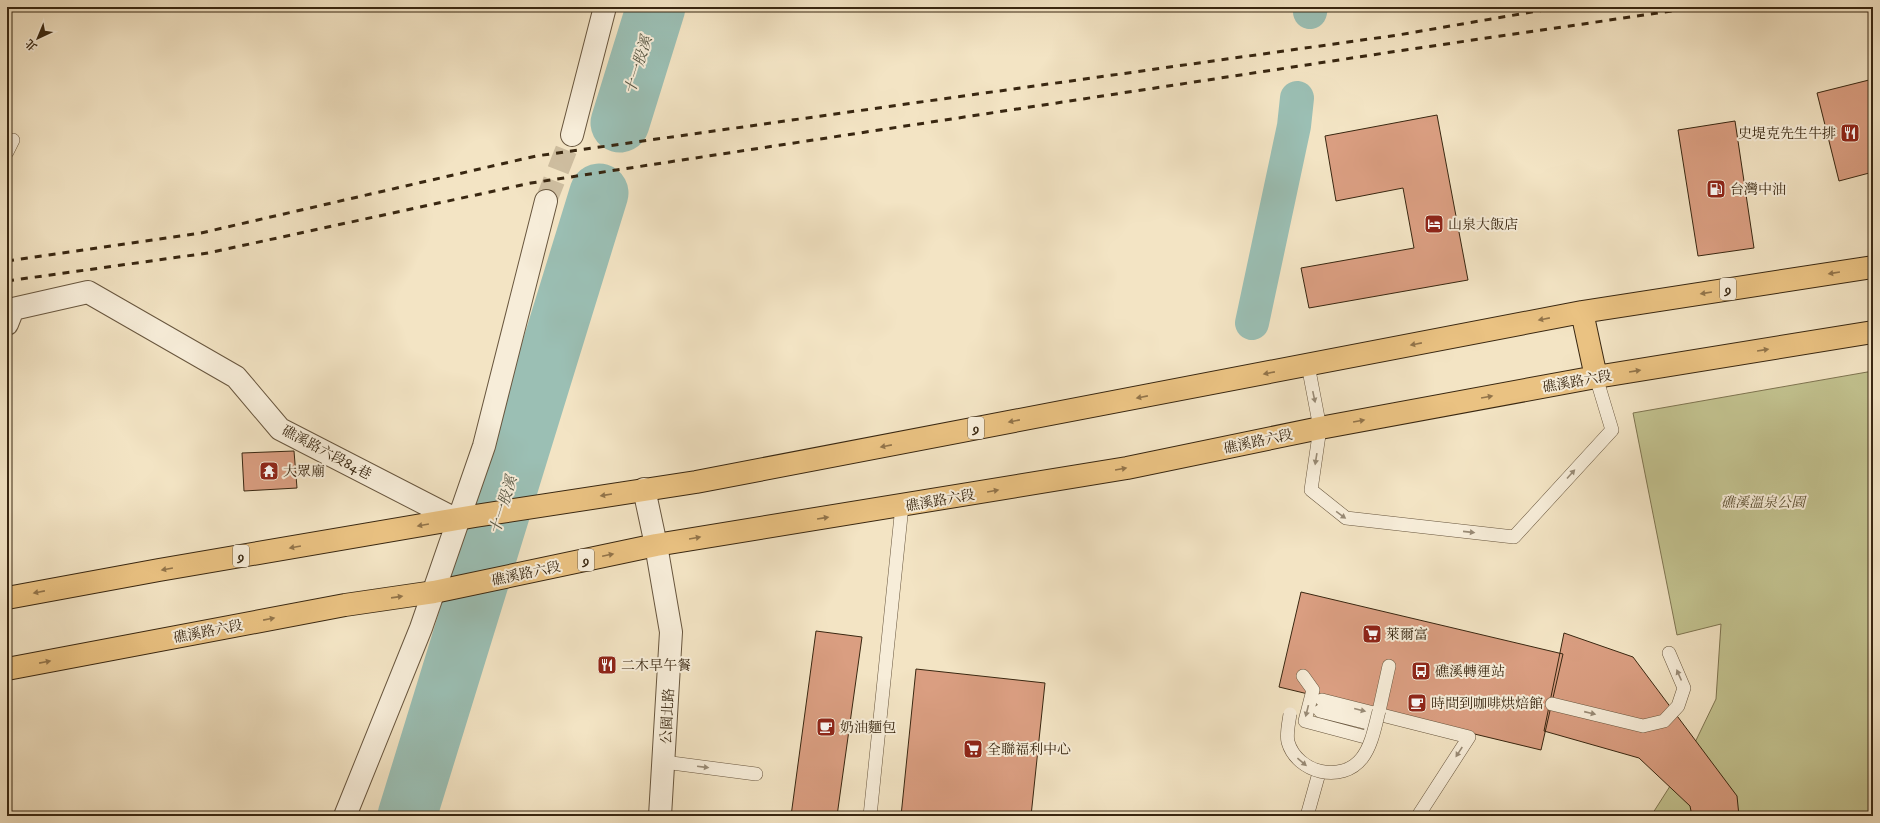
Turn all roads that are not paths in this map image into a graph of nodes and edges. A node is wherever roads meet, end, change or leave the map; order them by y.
1 (605, 7) edge
2 (572, 135) tunnel mouth
3 (546, 201) tunnel mouth
4 (1873, 267) edge
5 (1582, 312) junction
6 (7, 324) edge
7 (1873, 332) edge
8 (1308, 365) junction
9 (1596, 377) junction
10 (1320, 428) junction
11 (644, 489) junction
12 (902, 506) junction
13 (466, 518) junction
14 (656, 545) junction
15 (442, 590) junction
16 (7, 598) edge
17 (1669, 652) dead end
18 (1389, 666) dead end
19 (7, 669) edge
20 (1302, 676) dead end
21 (1552, 704) dead end
22 (1290, 714) dead end
23 (664, 762) junction
24 (1319, 773) junction
25 (756, 774) dead end
26 (345, 816) edge
27 (660, 816) edge
28 (870, 816) edge
29 (1307, 816) edge
30 (1418, 816) edge

1 - 2 street
3 - 13 street
4 -> 5 main road, 9
5 -> 8 main road, 9
5 - 9 main road
6 - 13 street, 礁溪路六段84巷
9 -> 7 main road, 礁溪路六段 / 9
8 -> 10 lane
8 -> 11 main road, 9
10 -> 9 main road, 礁溪路六段 / 9
10 -> 9 lane
12 -> 10 main road, 礁溪路六段 / 9
11 -> 13 main road, 9
11 - 14 street, 公園北路
14 -> 12 main road, 礁溪路六段 / 9
12 - 28 lane
13 - 15 street
13 -> 16 main road, 9
15 -> 14 main road, 礁溪路六段 / 9
14 - 23 street, 公園北路
19 -> 15 main road, 礁溪路六段 / 9
15 - 26 street
21 -> 17 lane
18 - 24 lane, bridge
20 -> 30 lane
22 -> 24 lane, bridge
23 -> 25 lane
23 - 27 street, 公園北路
24 - 29 lane

